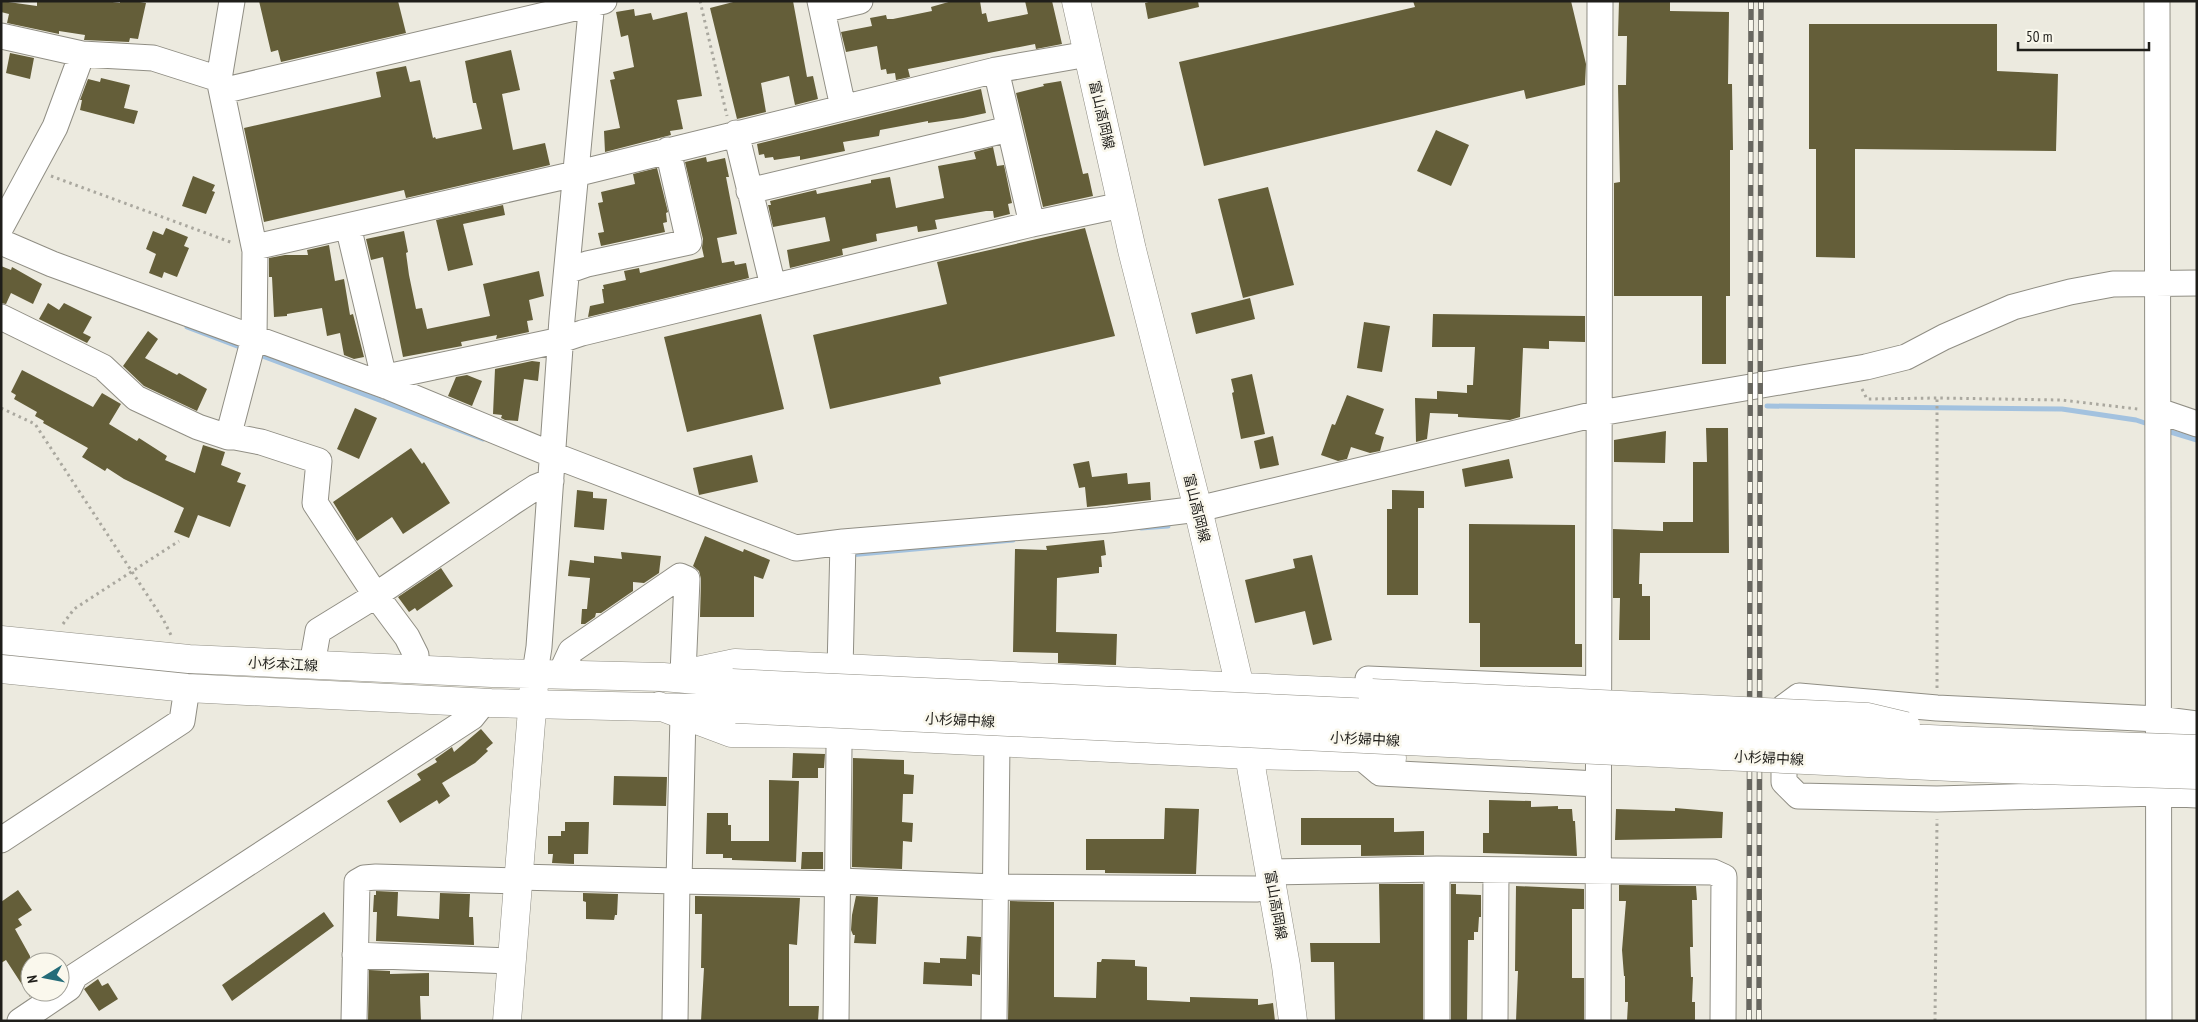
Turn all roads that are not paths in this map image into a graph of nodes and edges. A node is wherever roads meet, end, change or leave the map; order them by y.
1 (232, 1) edge
2 (860, 1) edge
3 (1076, 1) edge
4 (1600, 1) edge
5 (2157, 1) edge
6 (595, 2) edge
7 (821, 6) edge
8 (1, 36) edge
9 (82, 54) junction
10 (1088, 54) junction
11 (996, 70) junction
12 (220, 85) junction
13 (843, 107) junction
14 (1009, 129) junction
15 (734, 133) junction
16 (668, 150) junction
17 (575, 174) junction
18 (749, 191) junction
19 (1122, 205) junction
20 (1032, 224) junction
21 (348, 226) junction
22 (1, 227) edge
23 (1, 242) edge
24 (255, 249) junction
25 (566, 271) junction
26 (2156, 283) junction
27 (2197, 283) edge
28 (773, 286) junction
29 (1, 317) edge
30 (254, 338) junction
31 (561, 340) junction
32 (386, 386) junction
33 (2159, 411) junction
34 (1600, 413) junction
35 (2197, 424) edge
36 (228, 437) junction
37 (553, 455) junction
38 (551, 481) junction
39 (1198, 509) junction
40 (843, 542) junction
41 (375, 594) junction
42 (1, 640) edge
43 (312, 665) junction
44 (1, 669) edge
45 (415, 670) junction
46 (840, 670) junction
47 (548, 674) junction
48 (673, 675) junction
49 (1240, 687) junction
50 (187, 688) junction
51 (1598, 689) junction
52 (1324, 691) junction
53 (734, 696) junction
54 (484, 702) junction
55 (533, 704) junction
56 (671, 710) junction
57 (2158, 720) junction
58 (2197, 724) edge
59 (836, 734) junction
60 (1972, 741) junction
61 (997, 742) junction
62 (2197, 749) edge
63 (1249, 755) junction
64 (1361, 757) junction
65 (1973, 768) junction
66 (2197, 775) edge
67 (1598, 784) junction
68 (2158, 793) junction
69 (2197, 795) edge
70 (1, 840) edge
71 (1436, 869) junction
72 (1496, 870) junction
73 (1598, 871) junction
74 (518, 879) junction
75 (1271, 880) junction
76 (678, 881) junction
77 (839, 882) junction
78 (996, 887) junction
79 (355, 955) junction
80 (512, 961) junction
81 (20, 1021) edge
82 (354, 1021) edge
83 (507, 1021) edge
84 (675, 1021) edge
85 (836, 1021) edge
86 (994, 1021) edge
87 (1292, 1021) edge
88 (1437, 1021) edge
89 (1495, 1021) edge
90 (1598, 1021) edge
91 (1723, 1021) edge
92 (2159, 1021) edge

1 - 12 street
2 - 7 street
3 - 10 main road, 富山高岡線
4 - 34 street
5 - 26 street
6 - 12 street
6 - 17 street
7 - 13 street
8 - 9 street
9 - 12 street
9 - 22 street
10 - 11 street
10 - 19 main road, 富山高岡線
11 - 13 street
11 - 14 street
12 - 24 street
13 - 15 street
14 - 18 street
14 - 20 street
15 - 16 street
15 - 18 street
16 - 17 street
16 - 25 street
17 - 21 street
17 - 25 street
18 - 28 street
19 - 20 street
19 - 39 main road, 富山高岡線
20 - 28 street
21 - 24 street
21 - 32 street
23 - 30 street
24 - 30 street
25 - 31 street
26 - 27 street
26 - 33 street
26 - 34 street
28 - 31 street
29 - 36 street
30 - 32 street
30 - 36 street
31 - 32 street
31 - 37 street
32 - 37 street
33 - 35 street
33 - 57 street
34 - 39 street
34 - 51 street
36 - 41 street
37 - 38 street
37 - 40 street
38 - 41 street
38 - 47 street
39 - 40 street
39 - 49 main road, 富山高岡線
40 - 46 street
41 - 43 street
41 - 45 street
42 - 43 main road, 小杉本江線
43 - 45 main road, 小杉本江線
44 - 50 main road, 小杉本江線
45 - 47 main road, 小杉本江線
46 - 48 main road
46 - 49 main road
46 - 59 street
47 - 48 main road, 小杉婦中線
47 - 48 street
47 - 55 main road
48 - 53 main road, 小杉婦中線
49 - 52 main road
49 - 63 main road, 富山高岡線
50 - 54 main road, 小杉本江線
50 - 70 street
51 - 52 street
51 - 67 street
52 - 60 main road, bridge
53 - 56 main road, 小杉婦中線
53 - 60 main road, 小杉婦中線, bridge
53 - 65 main road, 小杉婦中線, bridge
54 - 55 main road, 小杉本江線
54 - 81 street
55 - 56 main road, 小杉婦中線
55 - 74 main road
56 - 59 main road
56 - 76 street
57 - 58 street
57 - 68 street
57 - 68 street
59 - 61 main road
59 - 77 street
60 - 62 main road, 小杉婦中線, bridge
61 - 63 main road
61 - 78 street
63 - 64 main road
63 - 75 main road, 富山高岡線
64 - 65 main road, bridge
64 - 67 street
65 - 66 main road, 小杉婦中線, bridge
67 - 73 street
68 - 69 street
68 - 92 street
71 - 72 street
71 - 75 street
71 - 88 street
72 - 73 street
72 - 89 street
73 - 90 street
73 - 91 street
74 - 76 street
74 - 79 street
74 - 80 main road
75 - 78 street
75 - 87 main road, 富山高岡線
76 - 77 street
76 - 84 street
77 - 78 street
77 - 85 street
78 - 86 street
79 - 80 street
79 - 82 street
80 - 83 main road

